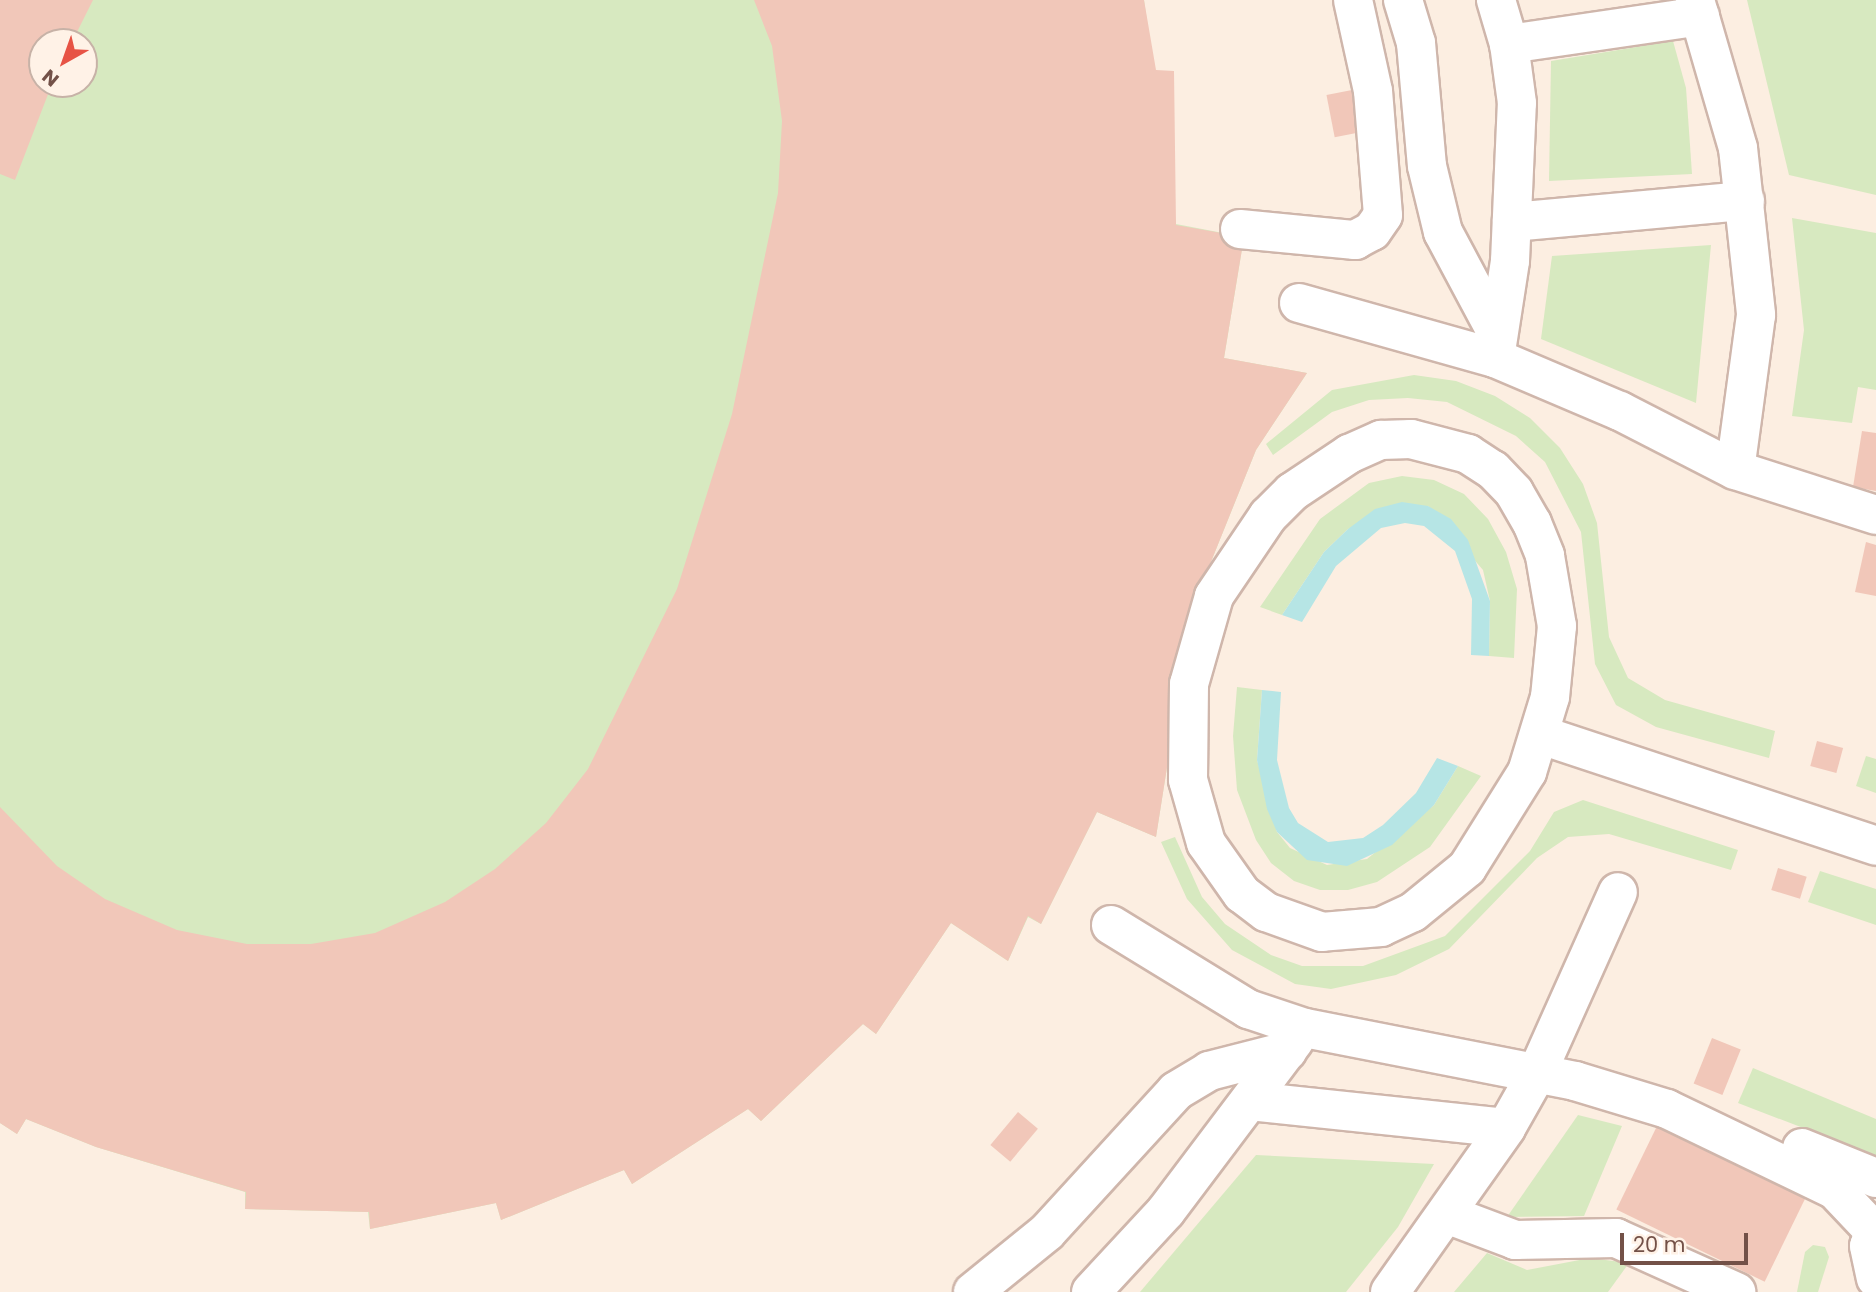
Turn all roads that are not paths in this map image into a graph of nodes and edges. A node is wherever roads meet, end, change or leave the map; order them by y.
1 (1353, 0) edge
2 (1404, 0) edge
3 (1496, 0) edge
4 (1697, 8) edge
5 (1510, 44) junction
6 (1745, 201) junction
7 (1512, 222) junction
8 (1240, 229) dead end
9 (1299, 303) dead end
10 (1496, 346) junction
11 (1735, 470) junction
12 (1876, 515) edge
13 (1541, 735) junction
14 (1876, 846) edge
15 (1618, 892) dead end
16 (1111, 925) dead end
17 (1296, 1040) junction
18 (1537, 1073) junction
19 (1250, 1101) junction
20 (1506, 1128) junction
21 (1720, 1131) junction
22 (1876, 1178) edge
23 (1449, 1215) junction
24 (1875, 1228) edge
25 (1876, 1278) edge
26 (1097, 1290) edge
27 (974, 1292) edge
28 (1390, 1292) edge
29 (1737, 1292) edge

1 - 8 lane
2 - 10 lane
3 - 5 lane
4 - 5 lane
4 - 6 lane
5 - 7 lane
6 - 7 lane
6 - 11 lane
7 - 10 lane
9 - 10 lane
10 - 11 lane
11 - 12 lane
13 - 13 lane
13 - 14 lane
15 - 18 lane
16 - 17 lane
17 - 18 lane
17 - 19 lane
17 - 27 lane
18 - 20 lane
18 - 21 lane
19 - 20 lane
19 - 26 lane
20 - 23 lane
21 - 22 lane
21 - 24 lane
23 - 28 lane
23 - 29 lane
24 - 25 lane

